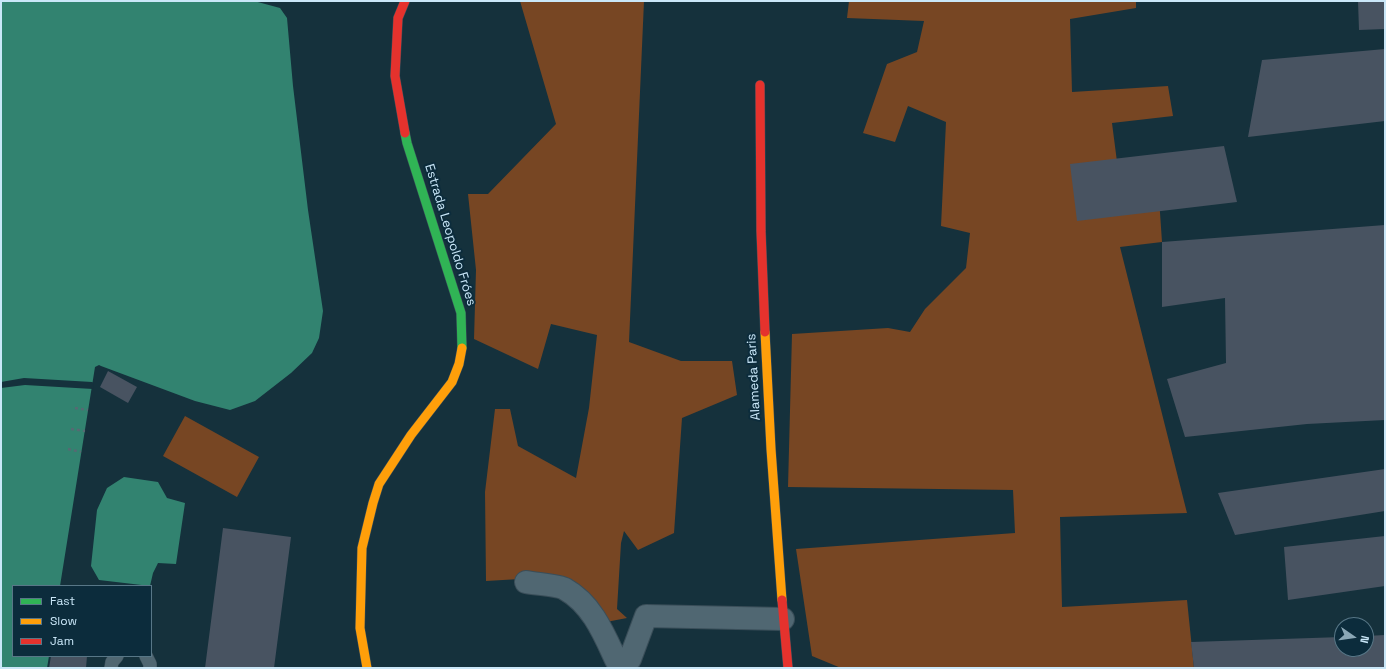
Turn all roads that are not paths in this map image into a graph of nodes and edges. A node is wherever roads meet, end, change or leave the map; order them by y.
1 (405, 1) edge
2 (760, 85) dead end
3 (526, 582) dead end
4 (783, 619) junction
5 (116, 657) edge
6 (146, 657) edge
7 (111, 668) edge
8 (150, 668) edge
9 (367, 668) edge
10 (788, 668) edge

1 - 9 street, Estrada Leopoldo Fróes
2 - 4 street, Alameda Paris
3 - 4 street
4 - 10 street, Alameda Paris
5 - 7 lane
6 - 8 lane

